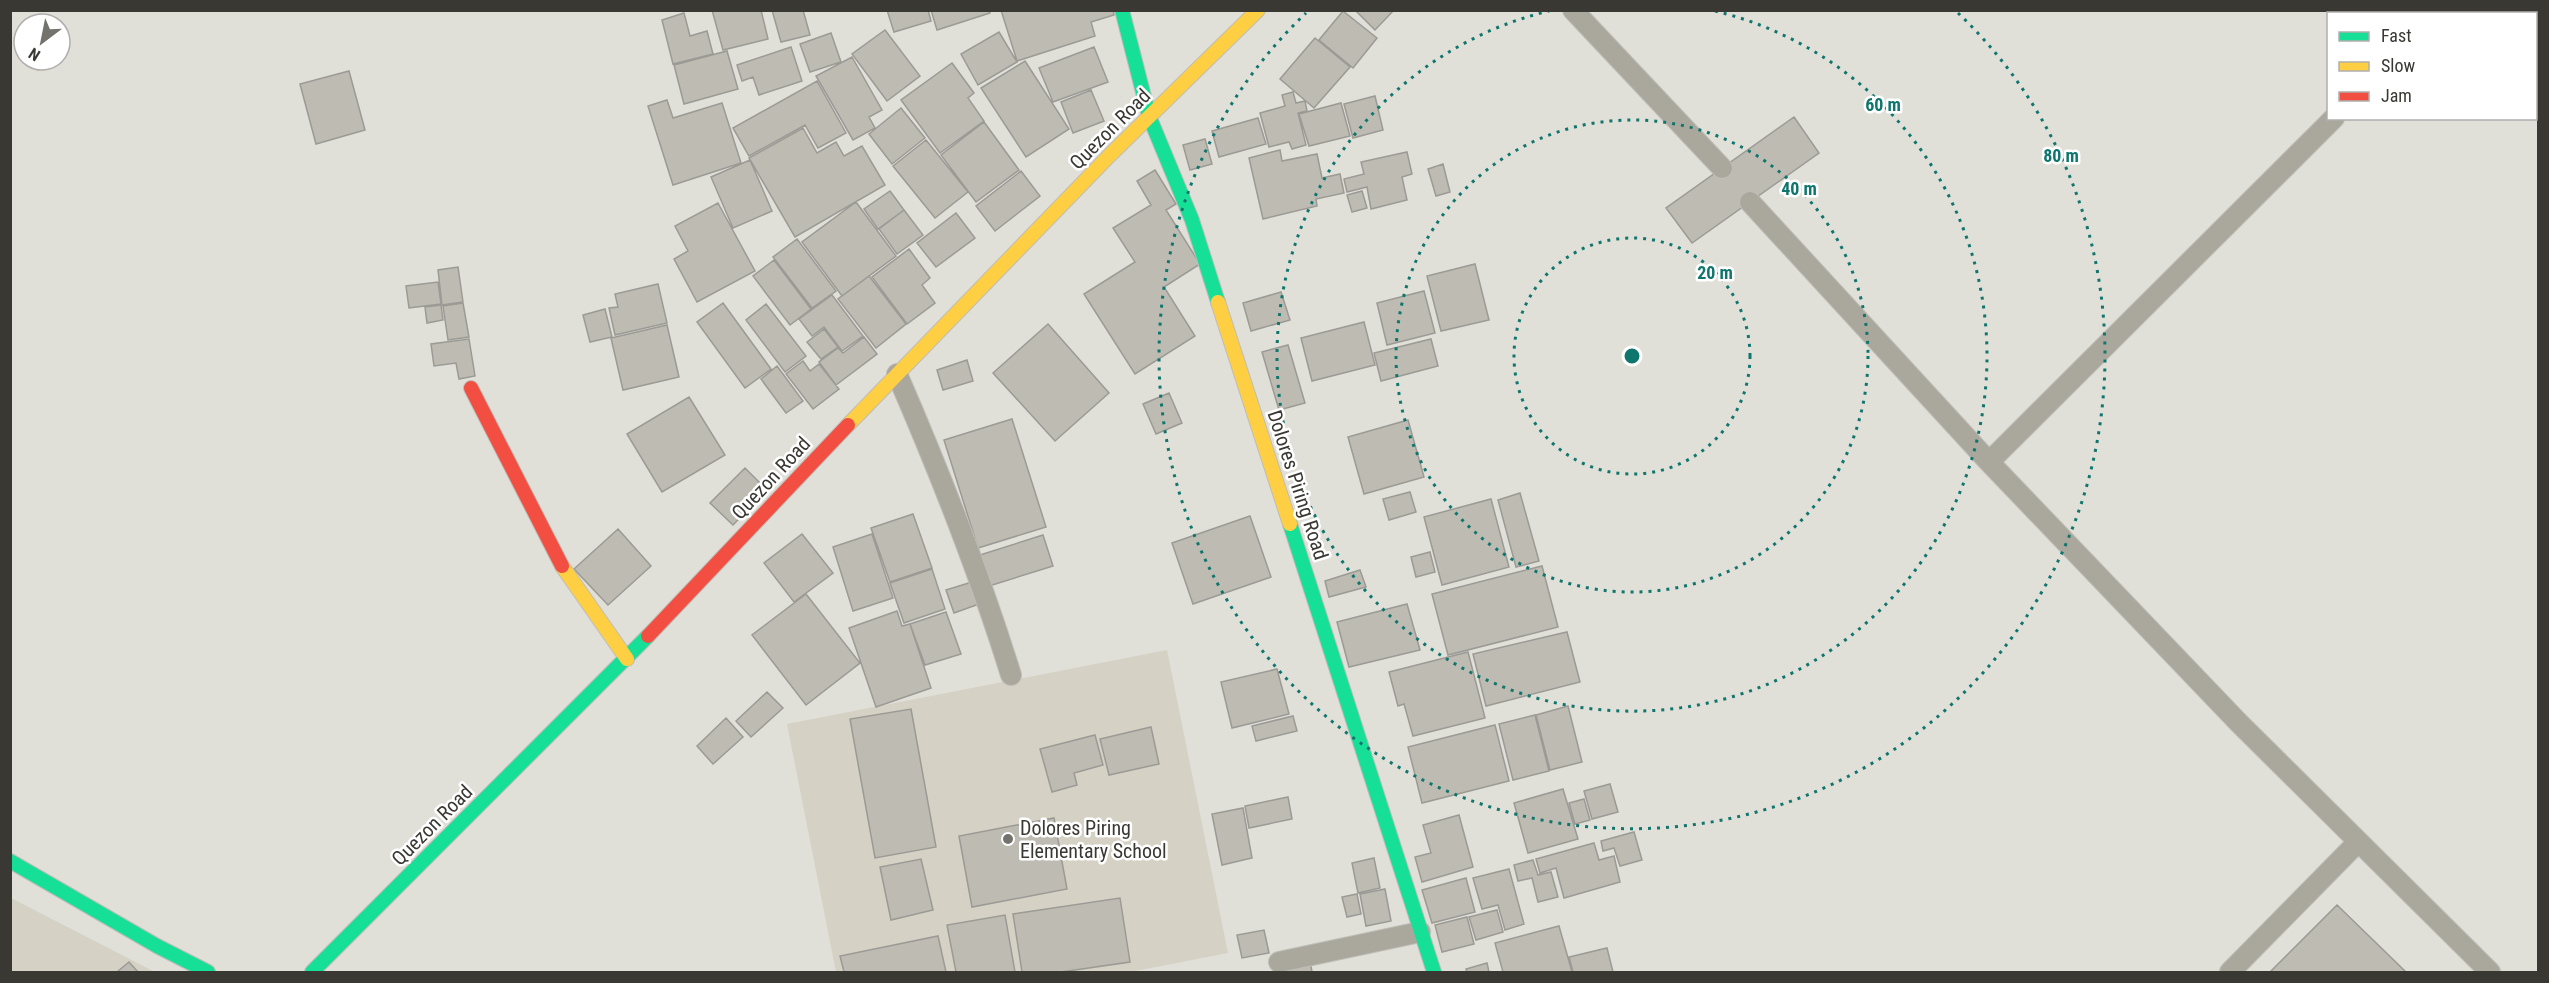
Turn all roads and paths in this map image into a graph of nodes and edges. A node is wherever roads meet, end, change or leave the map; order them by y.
1 (1122, 10) edge
2 (1258, 10) edge
3 (1573, 10) edge
4 (1149, 116) junction
5 (2332, 120) edge
6 (1722, 168) dead end
7 (1750, 202) dead end
8 (897, 374) junction
9 (471, 388) dead end
10 (1989, 462) junction
11 (627, 659) junction
12 (1011, 675) dead end
13 (2358, 842) junction
14 (10, 861) edge
15 (1420, 932) junction
16 (1279, 962) dead end
17 (208, 972) edge
18 (312, 972) edge
19 (1434, 972) edge
20 (2230, 972) edge
21 (2490, 972) edge

1 - 4 street, Dolores Piring Road
2 - 4 street, Quezon Road
3 - 6 lane
4 - 8 street, Quezon Road
4 - 15 street, Dolores Piring Road
5 - 10 lane
7 - 10 lane
8 - 11 street, Quezon Road
8 - 12 lane
9 - 11 street
10 - 13 lane
11 - 18 street, Quezon Road
13 - 20 lane
13 - 21 lane
14 - 17 street
15 - 16 lane
15 - 19 street, Dolores Piring Road

